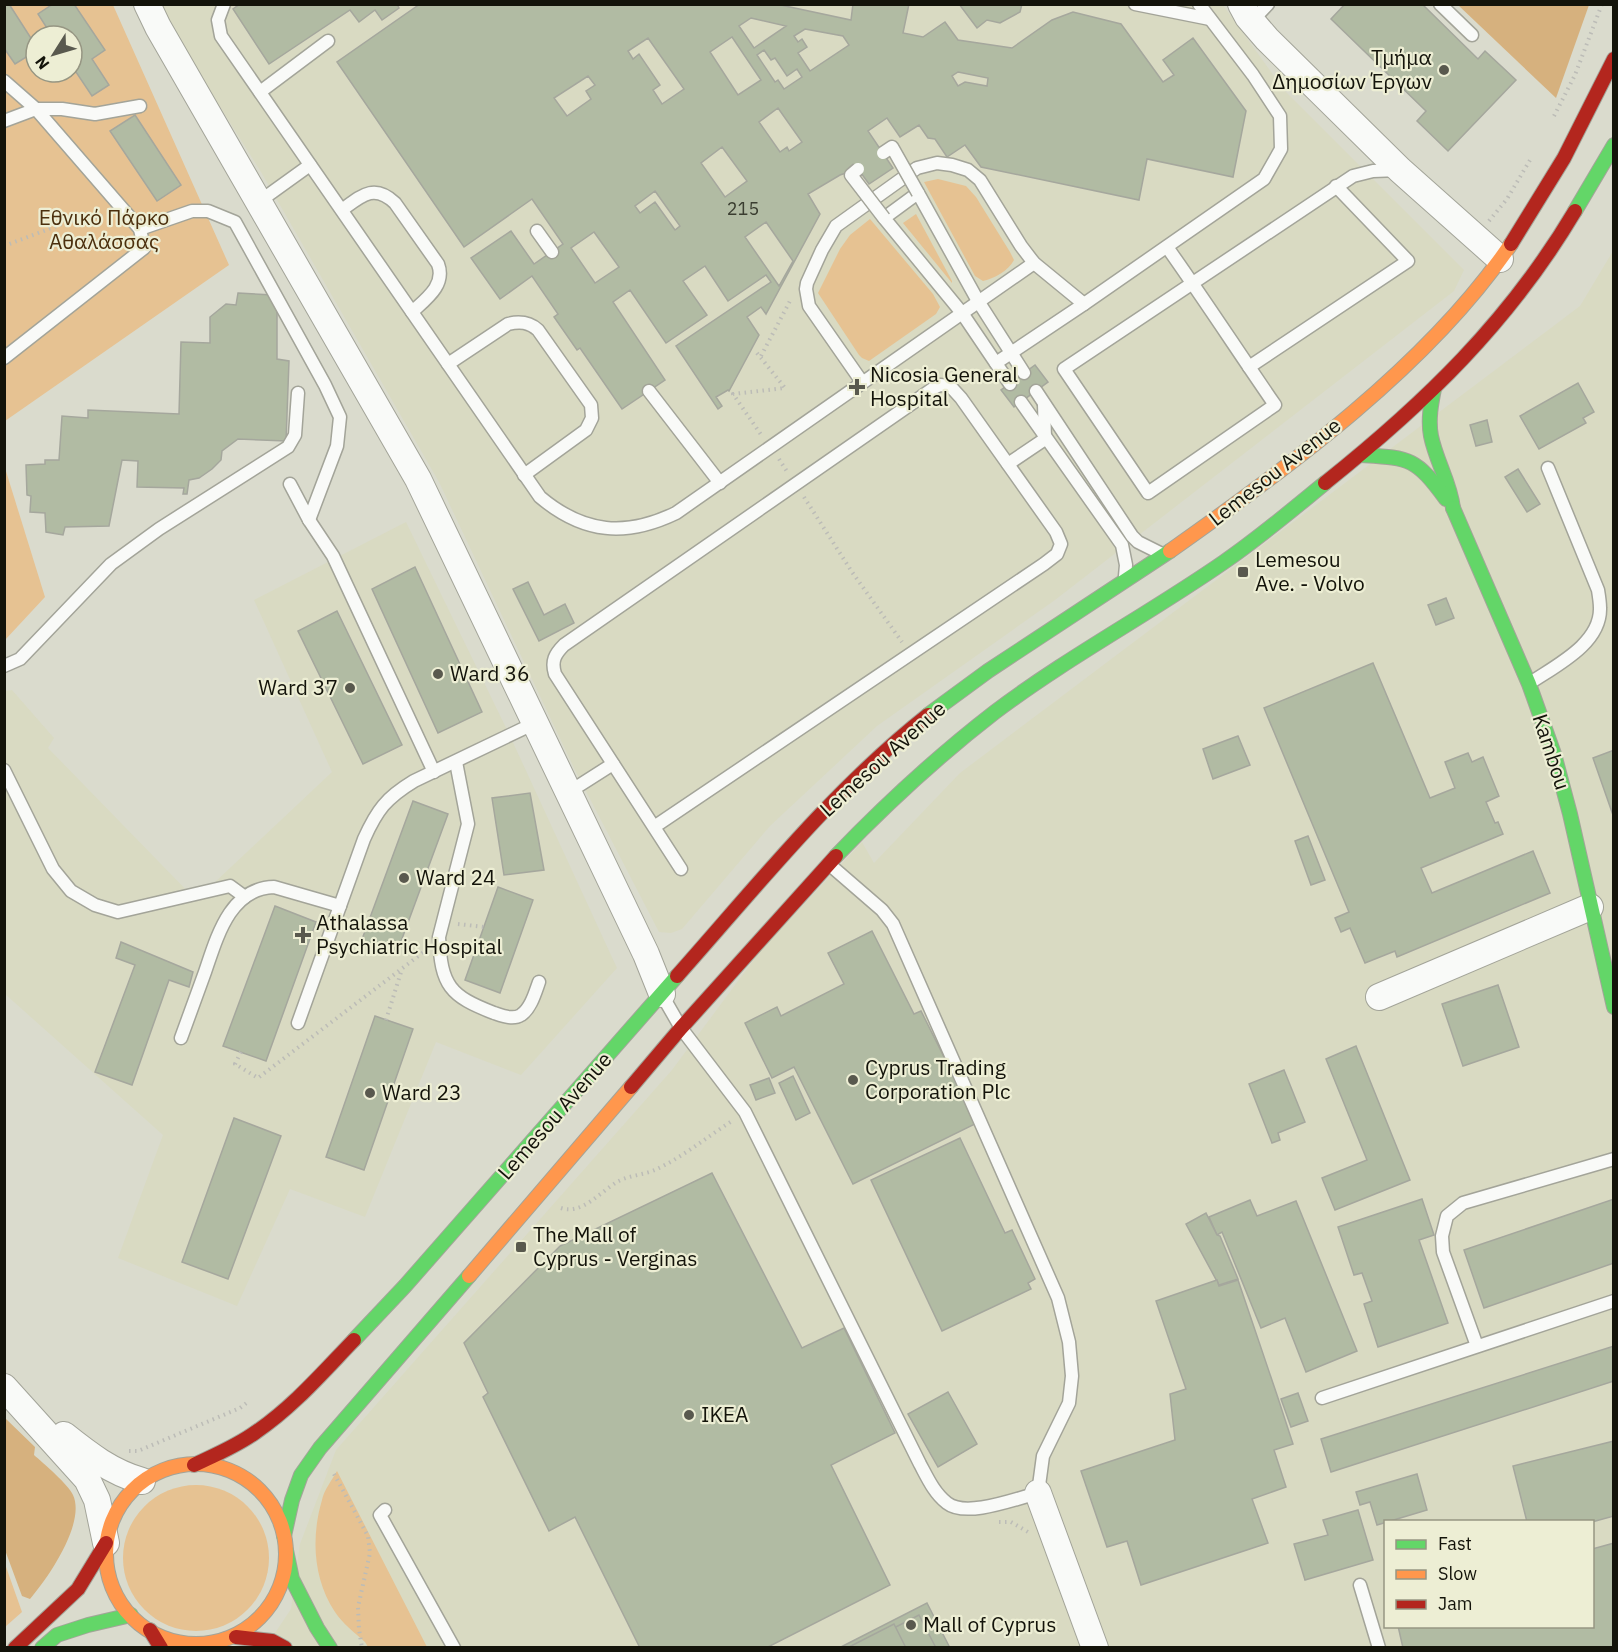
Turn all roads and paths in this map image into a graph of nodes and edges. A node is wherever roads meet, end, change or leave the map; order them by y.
1 (147, 4) edge
2 (224, 4) edge
3 (1135, 4) edge
4 (1199, 4) edge
5 (1440, 4) edge
6 (1602, 4) edge
7 (1254, 10) edge
8 (1210, 19) junction
9 (1472, 35) dead end
10 (328, 41) dead end
11 (1614, 59) edge
12 (4, 81) edge
13 (260, 92) junction
14 (140, 106) dead end
15 (36, 109) junction
16 (4, 121) edge
17 (1551, 121) dead end
18 (1614, 145) edge
19 (883, 153) dead end
20 (1530, 160) dead end
21 (310, 165) junction
22 (858, 169) dead end
23 (1400, 170) junction
24 (1336, 186) junction
25 (918, 193) junction
26 (260, 201) junction
27 (342, 210) junction
28 (124, 212) junction
29 (884, 218) junction
30 (140, 229) junction
31 (537, 231) dead end
32 (1475, 238) junction
33 (4, 246) edge
34 (1167, 248) junction
35 (552, 252) dead end
36 (1500, 259) junction
37 (1034, 263) junction
38 (1192, 282) junction
39 (807, 283) junction
40 (978, 301) junction
41 (1084, 304) junction
42 (412, 312) junction
43 (962, 313) junction
44 (1011, 352) junction
45 (761, 356) dead end
46 (4, 358) edge
47 (996, 363) junction
48 (448, 364) junction
49 (1249, 367) junction
50 (1024, 373) dead end
51 (862, 382) junction
52 (1010, 384) dead end
53 (1434, 389) junction
54 (649, 391) dead end
55 (1036, 391) dead end
56 (298, 393) dead end
57 (1021, 402) dead end
58 (1044, 404) junction
59 (1045, 439) junction
60 (1360, 455) junction
61 (1008, 464) junction
62 (1548, 468) dead end
63 (524, 475) junction
64 (720, 483) junction
65 (290, 484) dead end
66 (1453, 508) junction
67 (309, 520) junction
68 (1164, 555) junction
69 (1125, 583) junction
70 (1058, 625) junction
71 (1021, 634) dead end
72 (986, 657) dead end
73 (4, 666) edge
74 (1529, 684) junction
75 (535, 723) junction
76 (456, 762) junction
77 (613, 764) junction
78 (4, 770) edge
79 (434, 772) junction
80 (569, 792) junction
81 (654, 827) junction
82 (828, 864) junction
83 (681, 869) dead end
84 (759, 885) junction
85 (245, 897) junction
86 (340, 906) junction
87 (1590, 907) junction
88 (442, 923) junction
89 (484, 927) dead end
90 (440, 939) junction
91 (402, 968) junction
92 (539, 982) dead end
93 (662, 994) junction
94 (1379, 998) dead end
95 (1614, 1007) edge
96 (386, 1020) dead end
97 (298, 1023) dead end
98 (681, 1028) junction
99 (181, 1038) dead end
100 (241, 1052) dead end
101 (745, 1112) junction
102 (1614, 1159) edge
103 (561, 1208) dead end
104 (1614, 1300) edge
105 (1477, 1346) junction
106 (11, 1394) edge
107 (255, 1397) dead end
108 (1322, 1398) dead end
109 (121, 1451) dead end
110 (194, 1465) junction
111 (330, 1465) dead end
112 (142, 1481) junction
113 (1038, 1493) junction
114 (385, 1510) dead end
115 (991, 1523) dead end
116 (1034, 1541) dead end
117 (106, 1543) junction
118 (285, 1543) junction
119 (1360, 1585) dead end
120 (131, 1615) junction
121 (150, 1630) junction
122 (236, 1637) junction
123 (15, 1647) edge
124 (42, 1647) edge
125 (161, 1647) edge
126 (285, 1647) edge
127 (330, 1647) edge
128 (362, 1647) edge
129 (454, 1647) edge
130 (1095, 1647) edge
131 (1379, 1647) edge

1 - 26 street
2 - 13 lane
3 - 8 lane
4 - 8 lane
5 - 9 lane
6 - 17 path
7 - 23 street
8 - 34 lane
10 - 13 lane
11 - 36 main road, Lemesou Avenue
12 - 15 lane
13 - 21 lane
14 - 15 lane
15 - 16 lane
15 - 28 lane
18 - 53 main road, Lemesou Avenue
19 - 25 lane, bridge
20 - 32 path
21 - 26 lane
21 - 27 lane
22 - 29 lane, bridge
23 - 24 lane
23 - 32 street
24 - 38 lane
24 - 49 lane
25 - 29 lane
25 - 40 lane
26 - 75 street
27 - 42 lane
27 - 42 lane
28 - 30 lane
28 - 33 path
29 - 43 lane
30 - 46 lane
30 - 67 lane
31 - 35 lane
32 - 36 street
34 - 38 lane
34 - 41 lane
36 - 68 main road, Lemesou Avenue
37 - 39 lane
37 - 40 lane
37 - 41 lane
38 - 49 lane
38 - 49 lane
39 - 45 path
39 - 51 lane
40 - 43 lane
40 - 44 lane
41 - 44 lane
42 - 48 lane
43 - 47 lane
43 - 51 lane
44 - 47 lane
44 - 50 lane
47 - 52 lane
48 - 63 lane
48 - 63 lane
51 - 64 lane
53 - 60 main road, Lemesou Avenue
53 - 66 main road
54 - 64 lane
55 - 58 lane
56 - 73 lane
57 - 59 lane
58 - 59 lane
58 - 68 lane
59 - 61 lane
59 - 69 lane
60 - 66 main road
60 - 82 main road, Lemesou Avenue
61 - 77 lane
61 - 81 lane
62 - 74 lane
63 - 64 lane
65 - 67 lane
66 - 74 main road, Kambou
67 - 79 lane
68 - 69 main road, Lemesou Avenue
69 - 70 main road, Lemesou Avenue
70 - 71 lane
70 - 84 main road, Lemesou Avenue
72 - 84 lane
74 - 87 main road, Kambou
75 - 76 lane
75 - 80 street
76 - 79 lane
76 - 88 lane
77 - 80 lane
77 - 81 lane
78 - 85 lane
79 - 86 lane
80 - 93 street
81 - 83 lane
82 - 98 main road, Lemesou Avenue
82 - 113 lane
84 - 93 main road, Lemesou Avenue
85 - 86 lane
85 - 99 lane
86 - 97 lane
87 - 94 street
87 - 95 main road, Kambou
88 - 89 path
88 - 90 lane
90 - 91 path
90 - 92 lane
91 - 96 path
91 - 100 path
93 - 98 lane
93 - 110 main road, Lemesou Avenue
98 - 101 lane
98 - 118 main road, Lemesou Avenue
101 - 103 path
101 - 113 lane
102 - 105 lane
104 - 105 lane
105 - 108 lane
106 - 112 street
106 - 117 street
107 - 109 path
110 - 112 main road
110 - 118 main road
111 - 128 path
112 - 117 main road
113 - 130 street
114 - 129 lane
115 - 116 path
117 - 120 main road
117 - 123 main road
118 - 122 main road
118 - 127 main road
119 - 131 lane
120 - 121 main road
120 - 124 main road
121 - 122 main road
121 - 125 main road
122 - 126 main road

